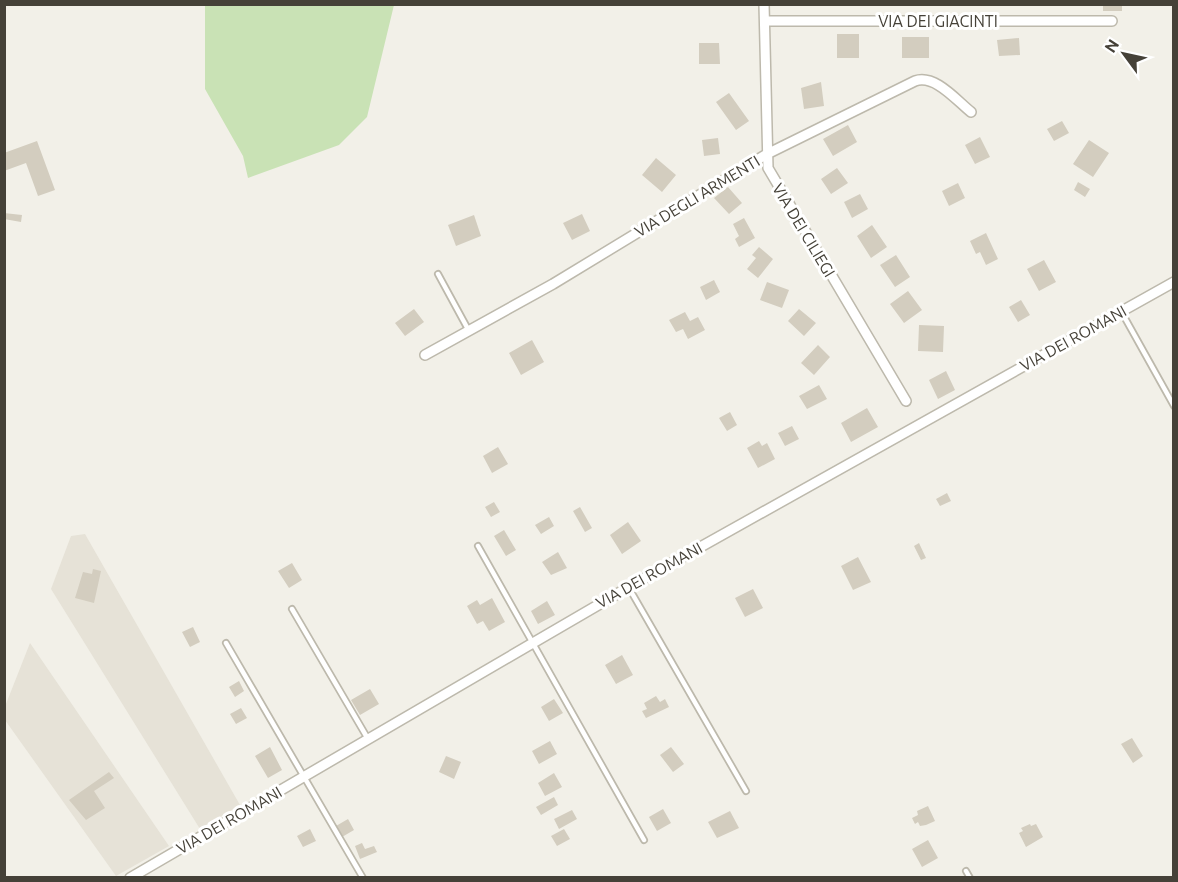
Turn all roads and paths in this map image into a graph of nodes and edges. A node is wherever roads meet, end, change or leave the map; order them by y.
1 (764, 4) edge
2 (765, 21) junction
3 (1112, 21) dead end
4 (971, 112) dead end
5 (767, 154) junction
6 (438, 274) dead end
7 (1173, 282) edge
8 (1121, 311) junction
9 (469, 331) junction
10 (425, 355) dead end
11 (906, 401) dead end
12 (1173, 406) edge
13 (478, 546) dead end
14 (628, 586) junction
15 (292, 609) dead end
16 (533, 642) junction
17 (226, 643) dead end
18 (368, 739) junction
19 (303, 776) junction
20 (746, 791) dead end
21 (644, 840) dead end
22 (966, 871) dead end
23 (130, 878) edge
24 (363, 878) edge
25 (970, 878) edge

1 - 2 street, VIA DEI CILIEGI
2 - 3 street, VIA DEI GIACINTI
2 - 5 street, VIA DEI CILIEGI
4 - 5 street, VIA DEGLI ARMENTI
5 - 9 street, VIA DEGLI ARMENTI
5 - 11 street, VIA DEI CILIEGI
6 - 9 lane
7 - 8 street, VIA DEI ROMANI
8 - 12 lane
8 - 14 street, VIA DEI ROMANI
9 - 10 street, VIA DEGLI ARMENTI
13 - 16 lane
14 - 16 street, VIA DEI ROMANI
14 - 20 lane
15 - 18 lane
16 - 18 street, VIA DEI ROMANI
16 - 21 lane
17 - 19 lane
18 - 19 street, VIA DEI ROMANI
19 - 23 street, VIA DEI ROMANI
19 - 24 lane
22 - 25 lane

